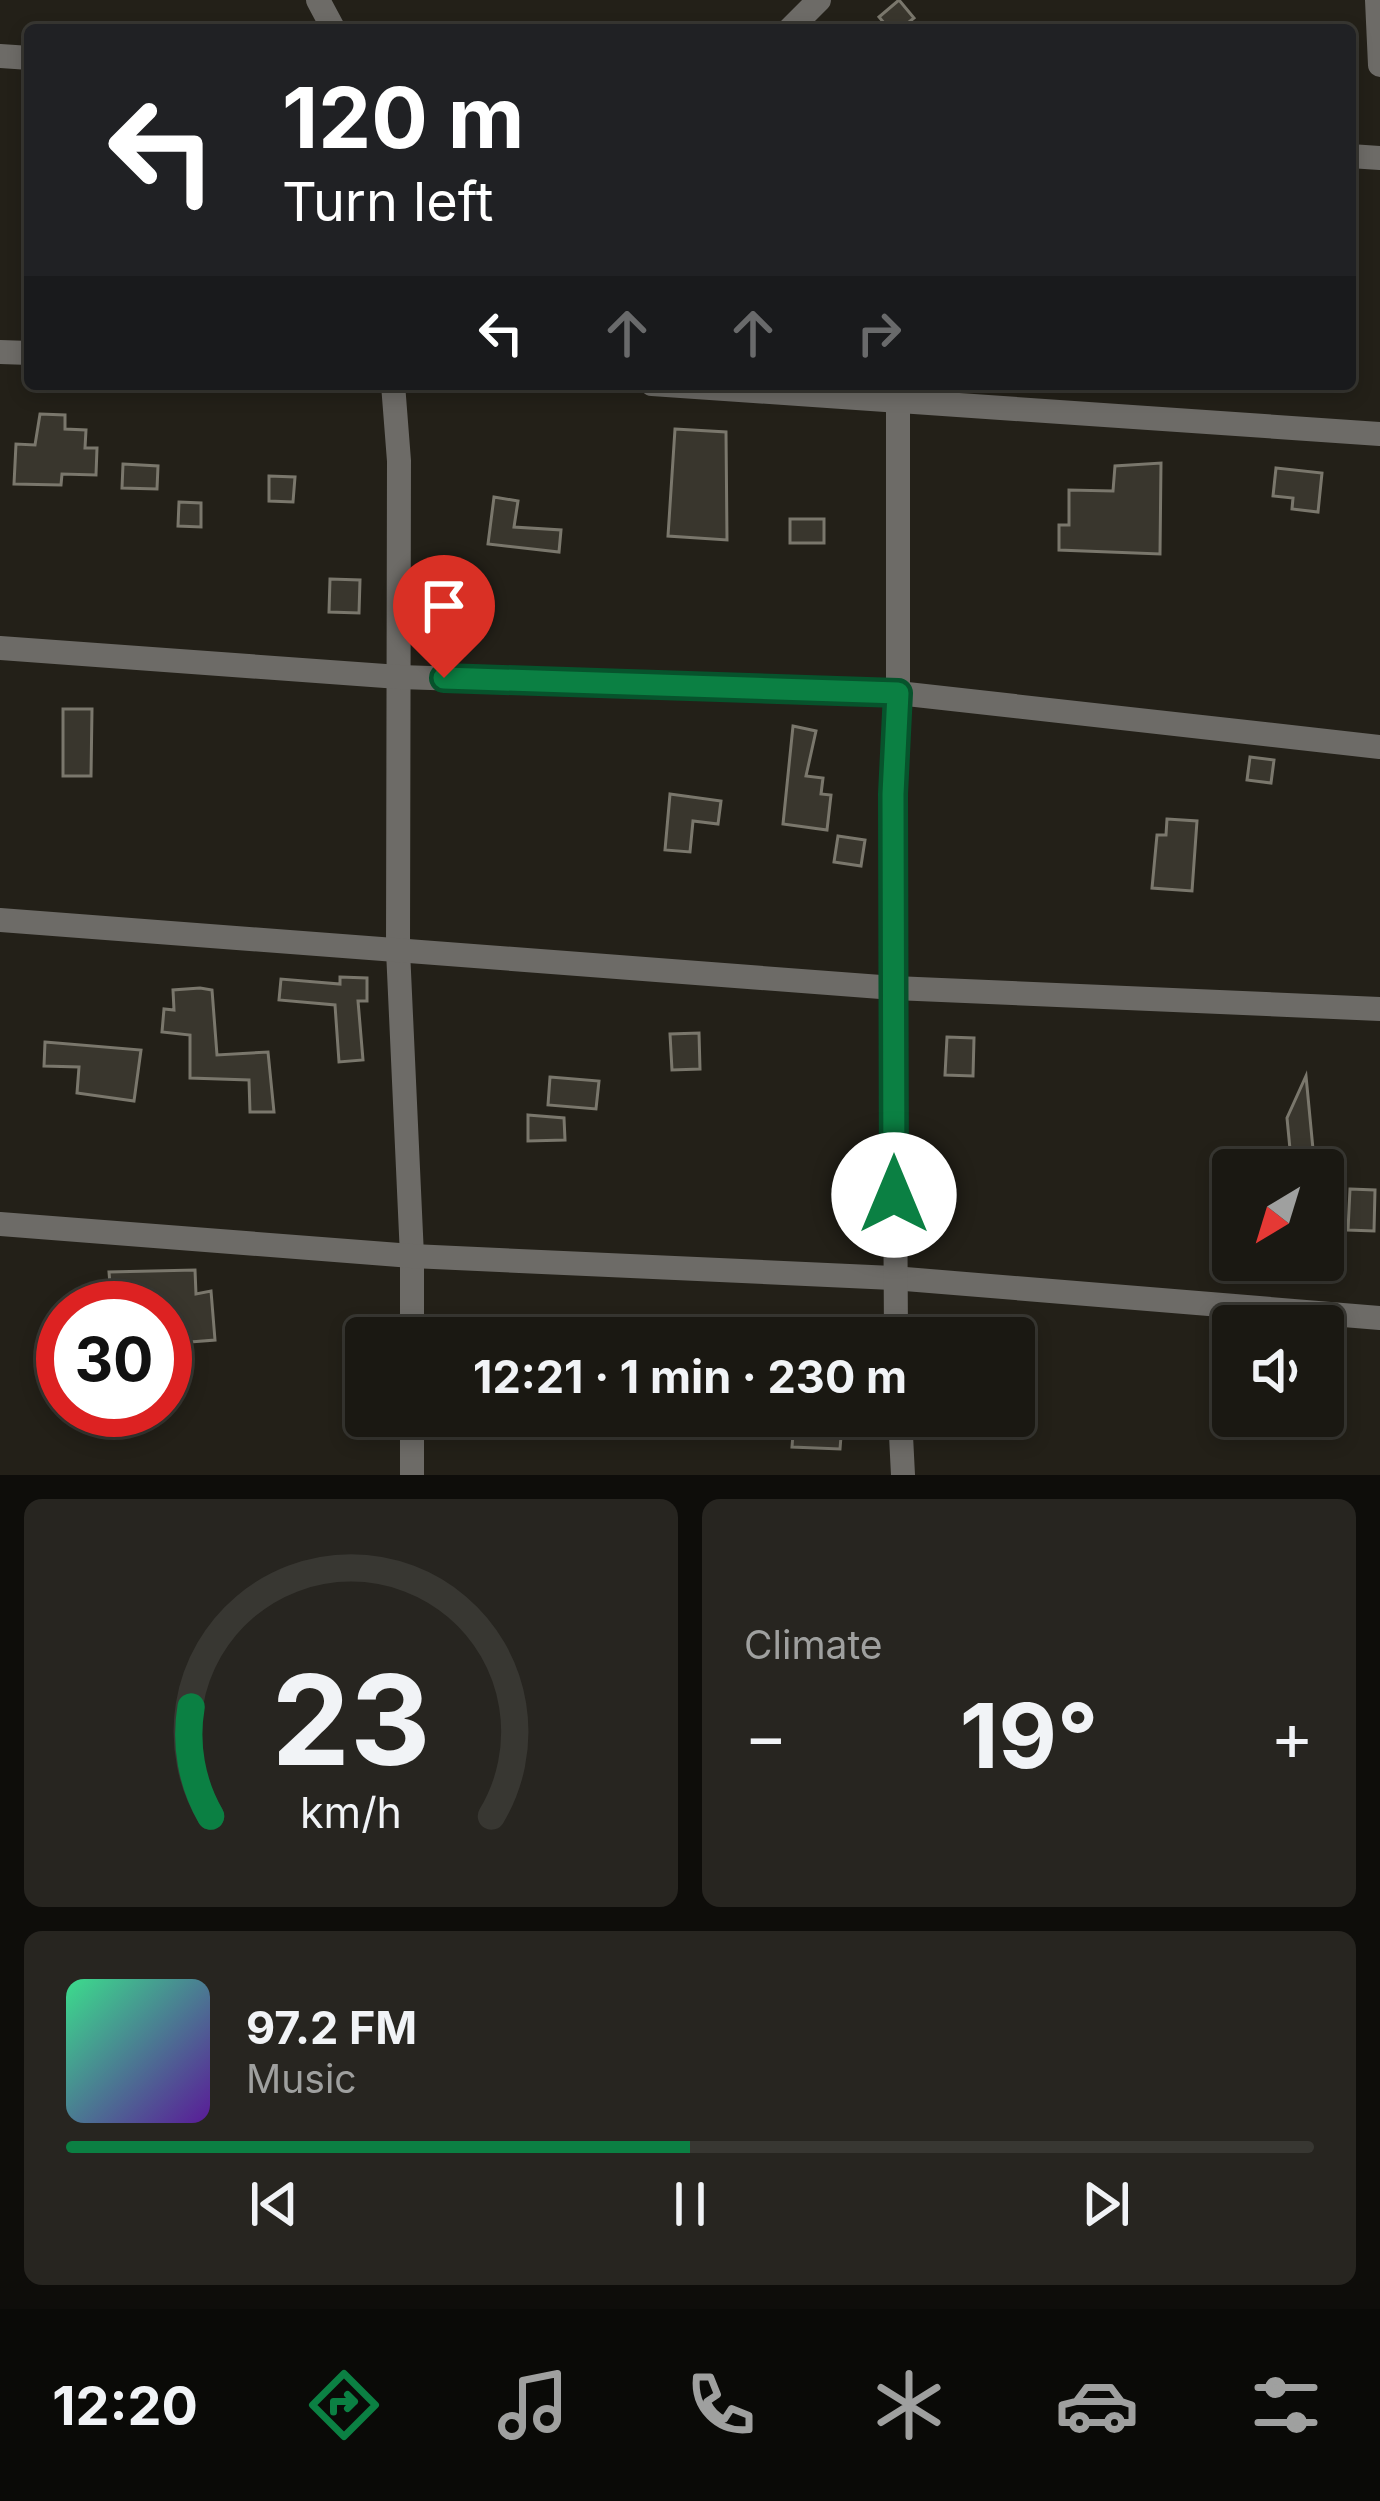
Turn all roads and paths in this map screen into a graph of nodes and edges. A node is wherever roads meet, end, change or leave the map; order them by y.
1 (1377, 0) edge
2 (1380, 65) edge
3 (393, 390) edge
4 (836, 390) edge
5 (898, 392) edge
6 (1380, 434) edge
7 (0, 648) edge
8 (399, 677) junction
9 (898, 693) junction
10 (1380, 747) edge
11 (0, 920) edge
12 (398, 950) junction
13 (894, 988) junction
14 (1380, 1009) edge
15 (0, 1224) edge
16 (412, 1256) junction
17 (893, 1278) junction
18 (412, 1317) edge
19 (895, 1317) edge
20 (1380, 1318) edge
21 (412, 1437) edge
22 (901, 1437) edge
23 (412, 1475) edge
24 (903, 1475) edge

1 - 2 street
3 - 8 street
4 - 5 street
5 - 6 street
5 - 9 street
7 - 8 street
8 - 9 street
8 - 12 street
9 - 10 street
9 - 13 street
11 - 12 street
12 - 13 street
12 - 16 street
13 - 14 street
13 - 17 street
15 - 16 street
16 - 17 street
16 - 18 street
17 - 19 street
17 - 20 street
21 - 23 street
22 - 24 street

